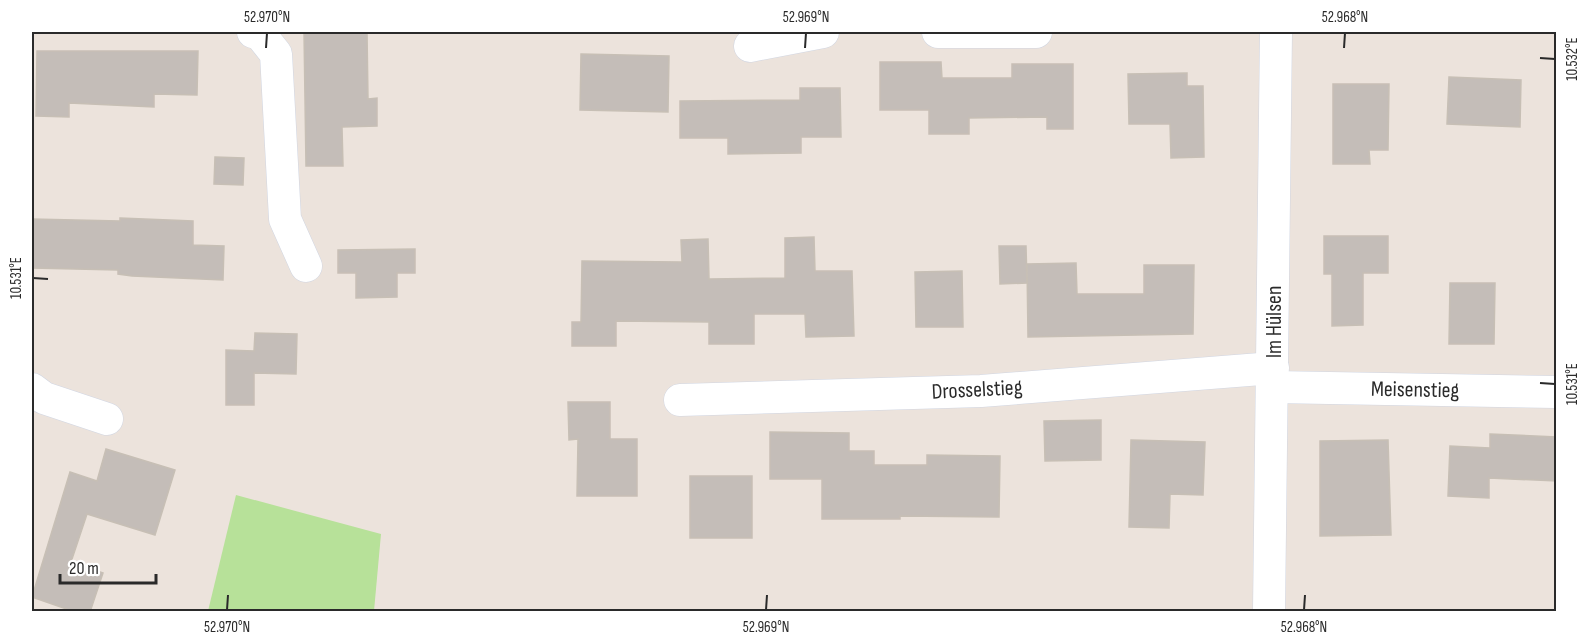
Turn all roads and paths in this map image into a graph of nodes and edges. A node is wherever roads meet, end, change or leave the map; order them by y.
1 (253, 32) edge
2 (823, 32) edge
3 (938, 32) edge
4 (1036, 32) edge
5 (1276, 32) edge
6 (750, 46) dead end
7 (306, 266) dead end
8 (1273, 378) junction
9 (32, 389) edge
10 (1557, 392) edge
11 (680, 400) dead end
12 (107, 419) dead end
13 (1269, 612) edge

1 - 7 street
2 - 6 street
3 - 4 street
5 - 8 street, Im Hülsen
8 - 10 street, Meisenstieg
8 - 11 street, Drosselstieg
8 - 13 street, Im Hülsen
9 - 12 street

